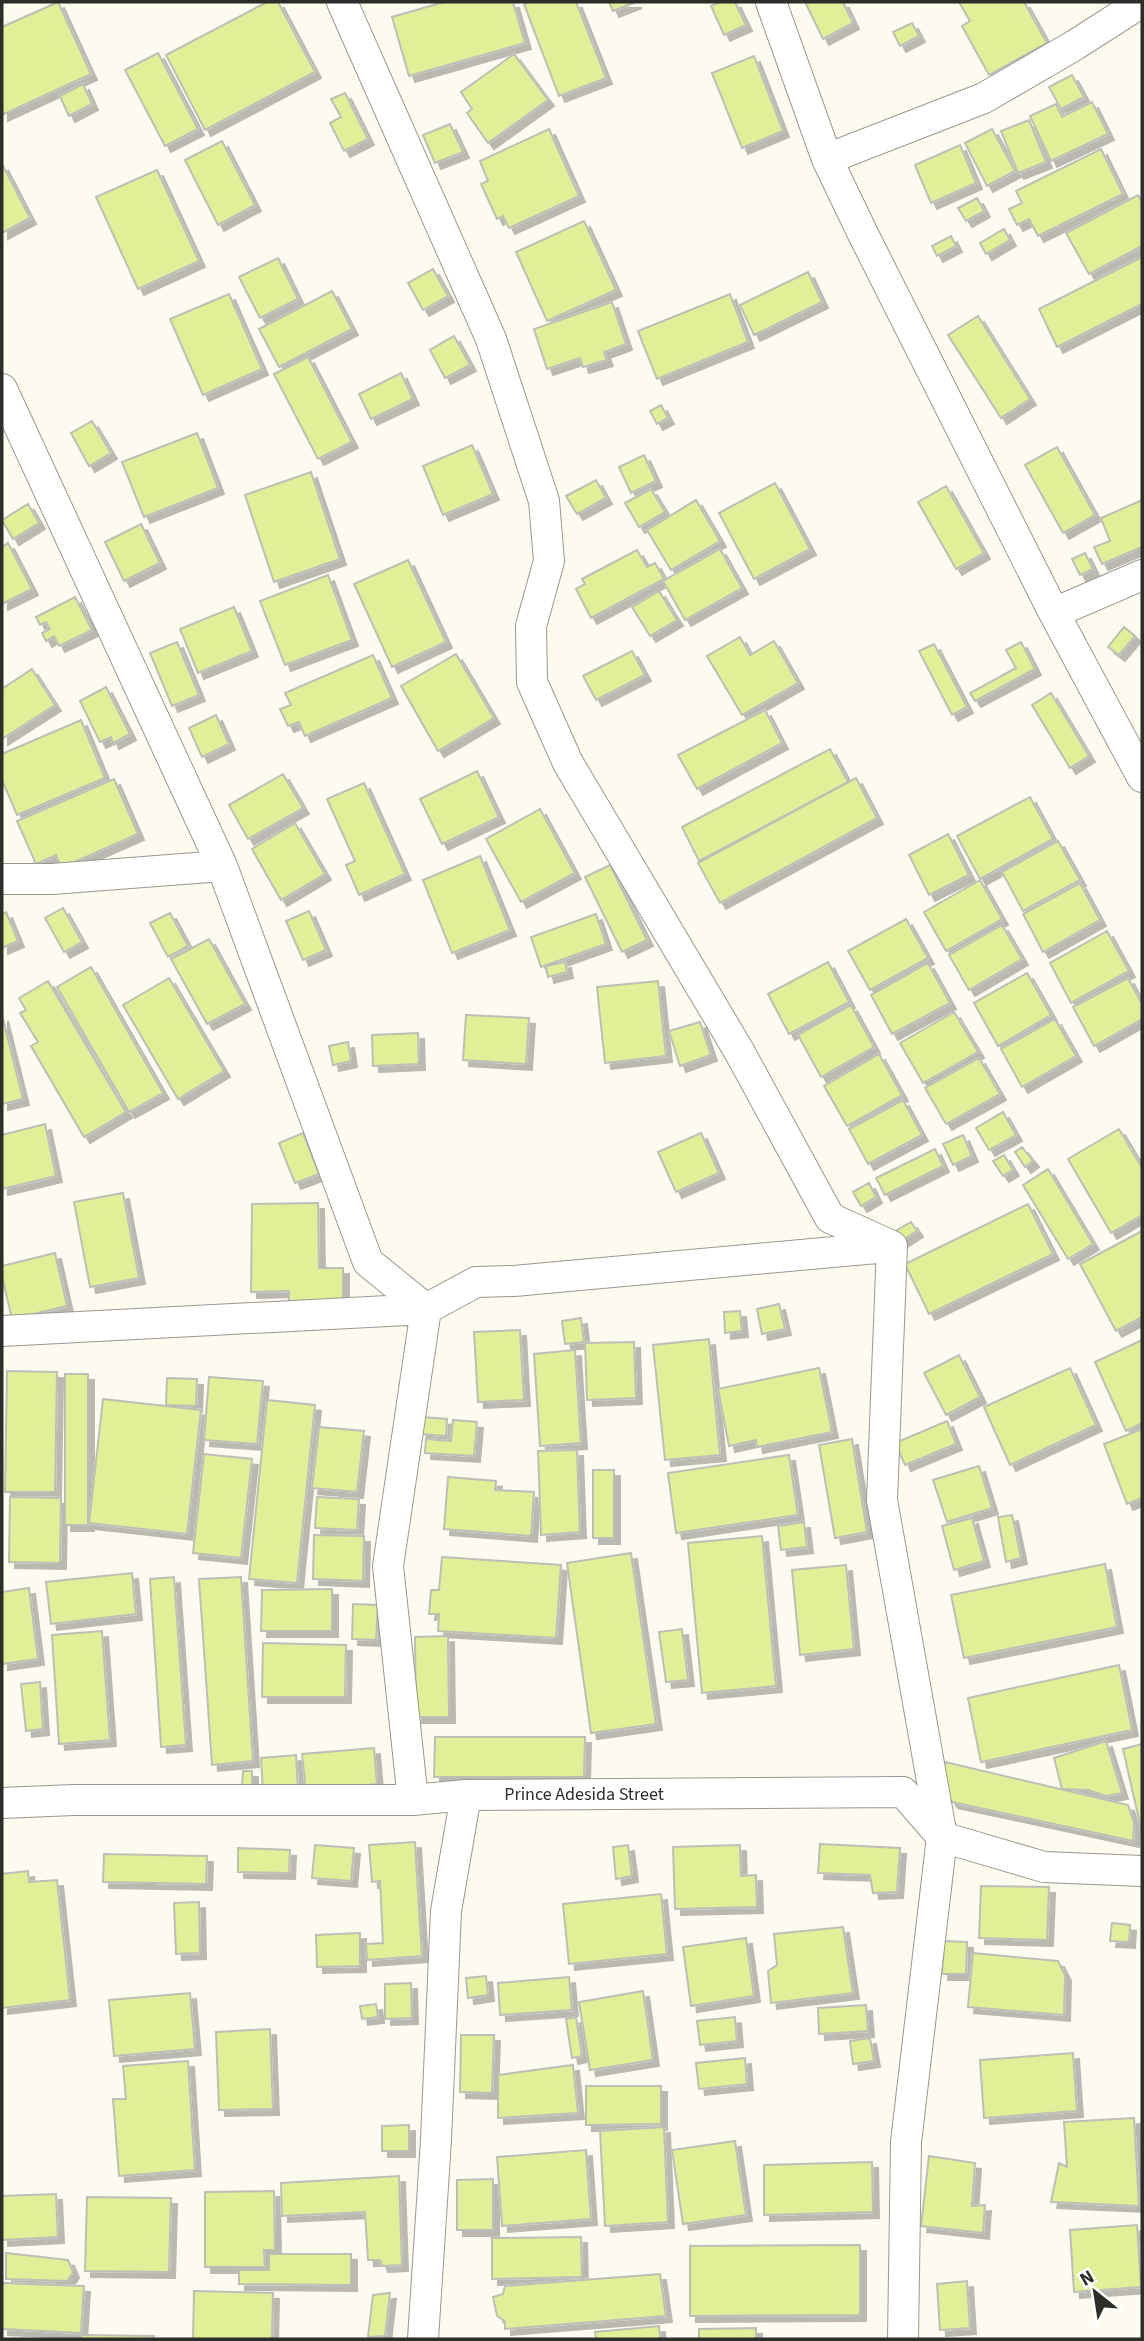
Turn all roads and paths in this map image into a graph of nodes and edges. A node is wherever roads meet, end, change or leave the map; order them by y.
1 (342, 2) edge
2 (771, 2) edge
3 (1142, 2) edge
4 (827, 159) junction
5 (2, 389) edge
6 (1142, 575) edge
7 (1054, 612) junction
8 (1142, 777) edge
9 (222, 866) junction
10 (2, 879) edge
11 (892, 1246) junction
12 (426, 1309) junction
13 (2, 1331) edge
14 (466, 1795) junction
15 (414, 1800) junction
16 (2, 1803) edge
17 (942, 1837) junction
18 (1142, 1871) edge
19 (423, 2339) edge
20 (903, 2339) edge

1 - 11 street
2 - 4 street
3 - 4 street
4 - 7 street
5 - 9 street
6 - 7 street
7 - 8 street
9 - 10 street
9 - 12 street
11 - 12 street
11 - 17 street
12 - 13 street
12 - 15 street
14 - 15 street, Prince Adesida Street
14 - 17 street, Prince Adesida Street
14 - 19 street
15 - 16 street, Prince Adesida Street
17 - 18 street
17 - 20 street

